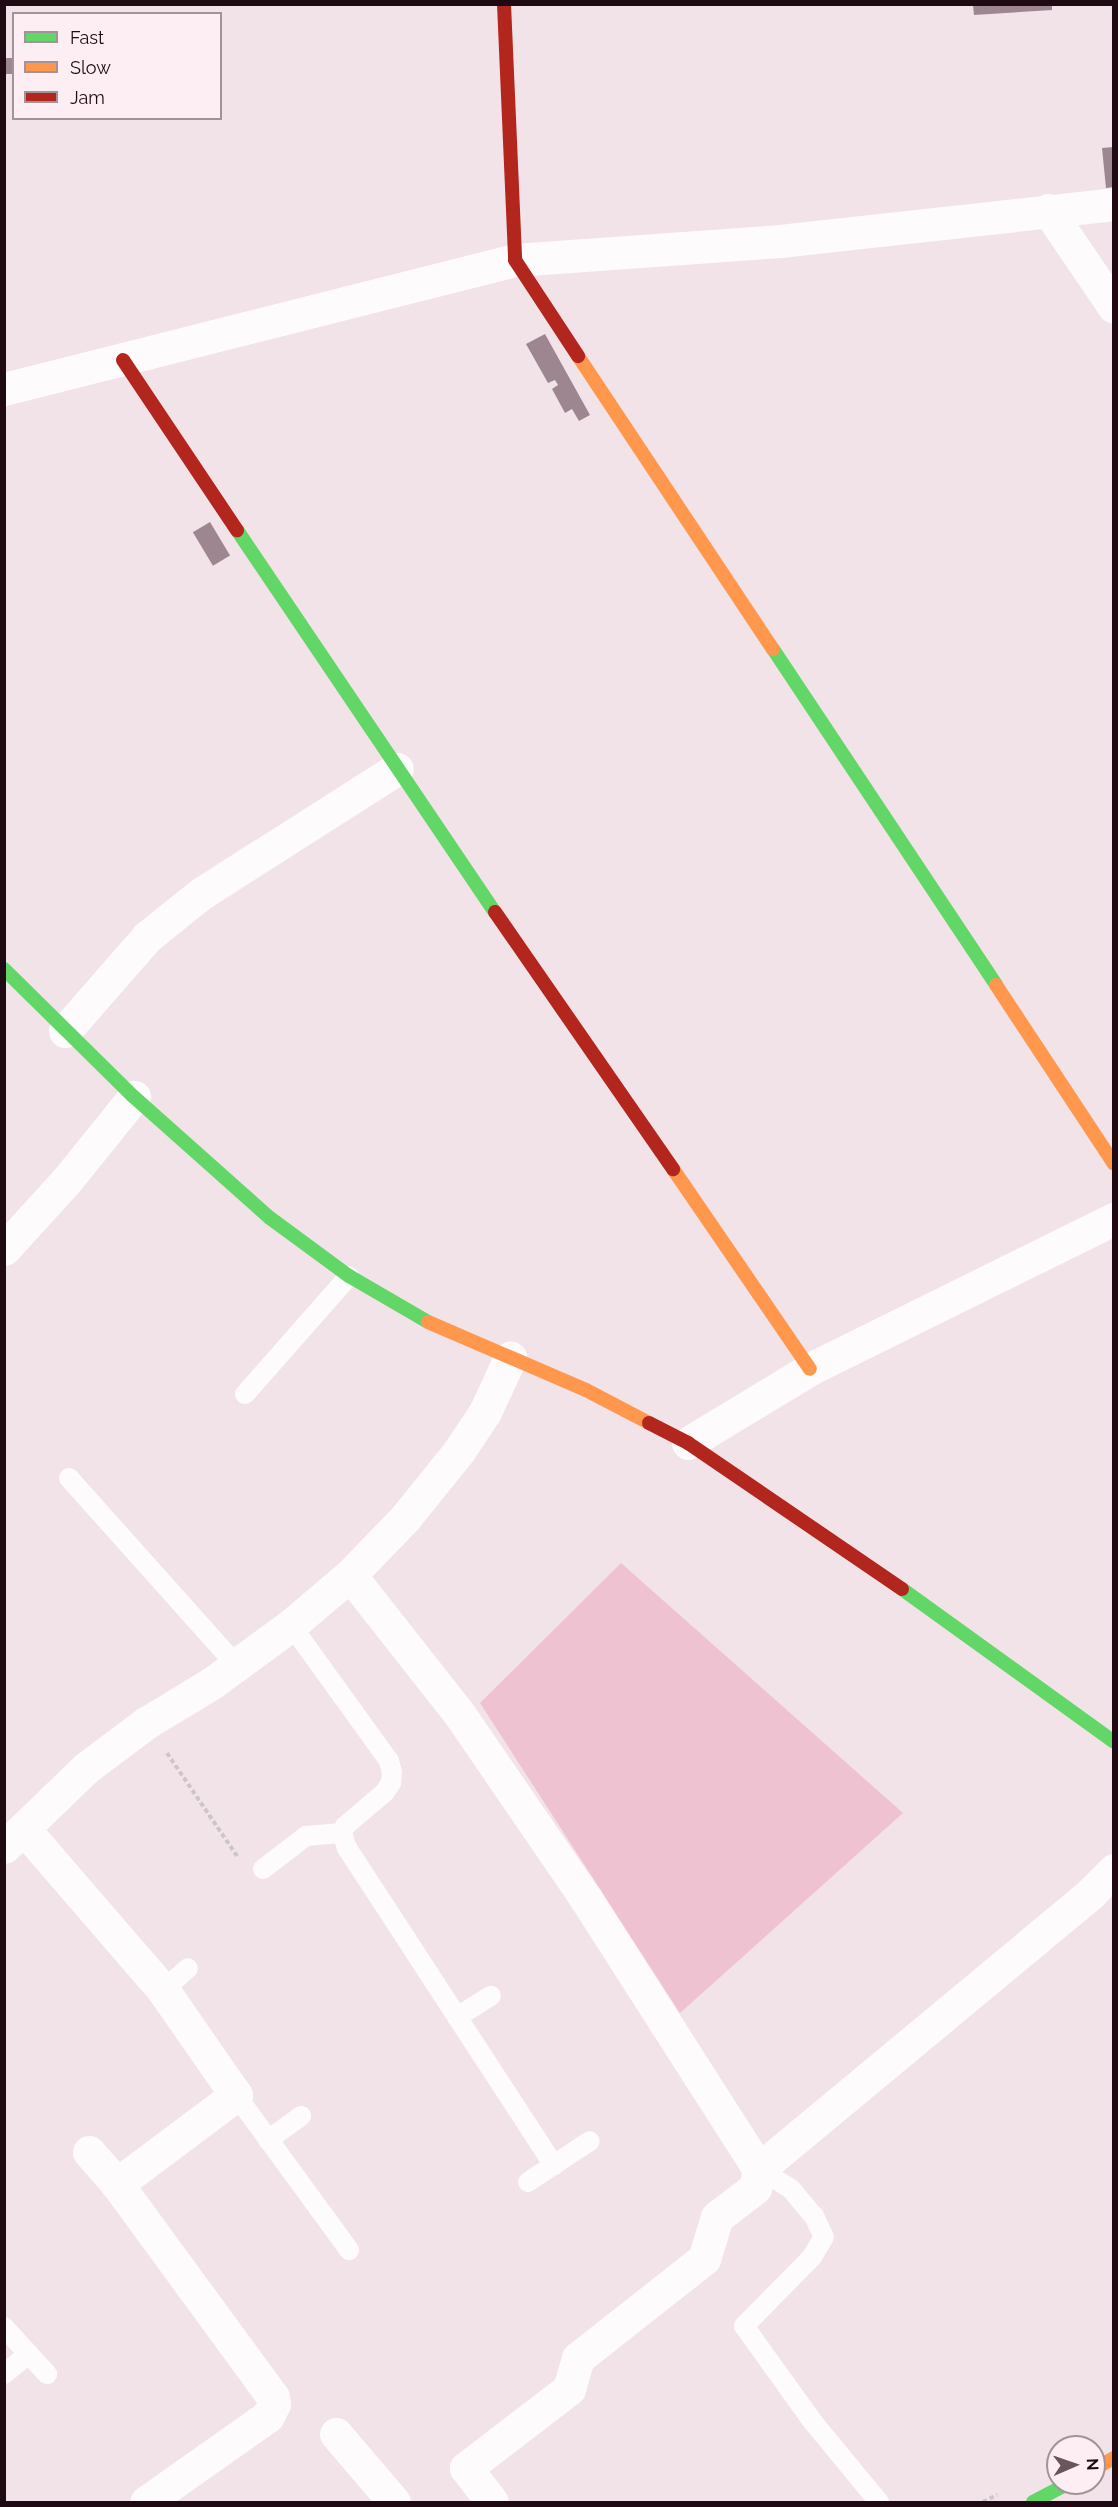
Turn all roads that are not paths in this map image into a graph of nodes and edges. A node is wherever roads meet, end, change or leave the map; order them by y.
1 (504, 4) edge
2 (1113, 204) edge
3 (1048, 210) junction
4 (515, 260) junction
5 (1113, 307) edge
6 (123, 360) junction
7 (4, 389) edge
8 (398, 769) junction
9 (4, 969) edge
10 (65, 1031) junction
11 (134, 1097) junction
12 (1113, 1164) edge
13 (1113, 1219) edge
14 (4, 1249) edge
15 (349, 1276) junction
16 (510, 1358) junction
17 (810, 1369) junction
18 (245, 1394) dead end
19 (688, 1443) junction
20 (69, 1478) dead end
21 (350, 1575) junction
22 (291, 1625) junction
23 (236, 1665) junction
24 (1113, 1742) edge
25 (342, 1833) junction
26 (14, 1838) edge
27 (263, 1869) road end
28 (1113, 1870) edge
29 (188, 1968) dead end
30 (163, 1989) junction
31 (491, 1996) dead end
32 (457, 2017) junction
33 (236, 2095) junction
34 (301, 2116) dead end
35 (268, 2140) junction
36 (590, 2141) dead end
37 (89, 2152) dead end
38 (554, 2165) junction
39 (759, 2169) junction
40 (528, 2182) dead end
41 (117, 2184) junction
42 (349, 2250) dead end
43 (4, 2327) edge
44 (29, 2354) junction
45 (4, 2374) edge
46 (46, 2374) dead end
47 (336, 2434) dead end
48 (146, 2502) edge
49 (394, 2502) edge
50 (492, 2502) edge
51 (879, 2502) edge

1 - 4 street
2 - 3 street
3 - 4 street
3 - 5 street
4 - 6 street
4 - 12 street
6 - 7 street
6 - 8 street
8 - 10 street
8 - 17 street
9 - 10 street
10 - 11 street
11 - 14 street
11 - 15 street
13 - 17 street
15 - 16 street
15 - 18 lane
16 - 19 street
16 - 21 street
17 - 19 street
19 - 24 street
20 - 23 lane
21 - 22 street
21 - 39 street
22 - 23 street
22 - 25 lane
23 - 26 street
25 - 27 lane
25 - 32 lane
26 - 30 street
28 - 39 street
29 - 30 lane
30 - 33 street
31 - 32 lane
32 - 38 lane
33 - 35 lane
33 - 41 street
34 - 35 lane
35 - 42 lane
36 - 38 lane
37 - 41 street
38 - 40 lane
39 - 50 street
39 - 51 lane
41 - 48 street
43 - 44 lane
44 - 45 lane
44 - 46 lane
47 - 49 street

